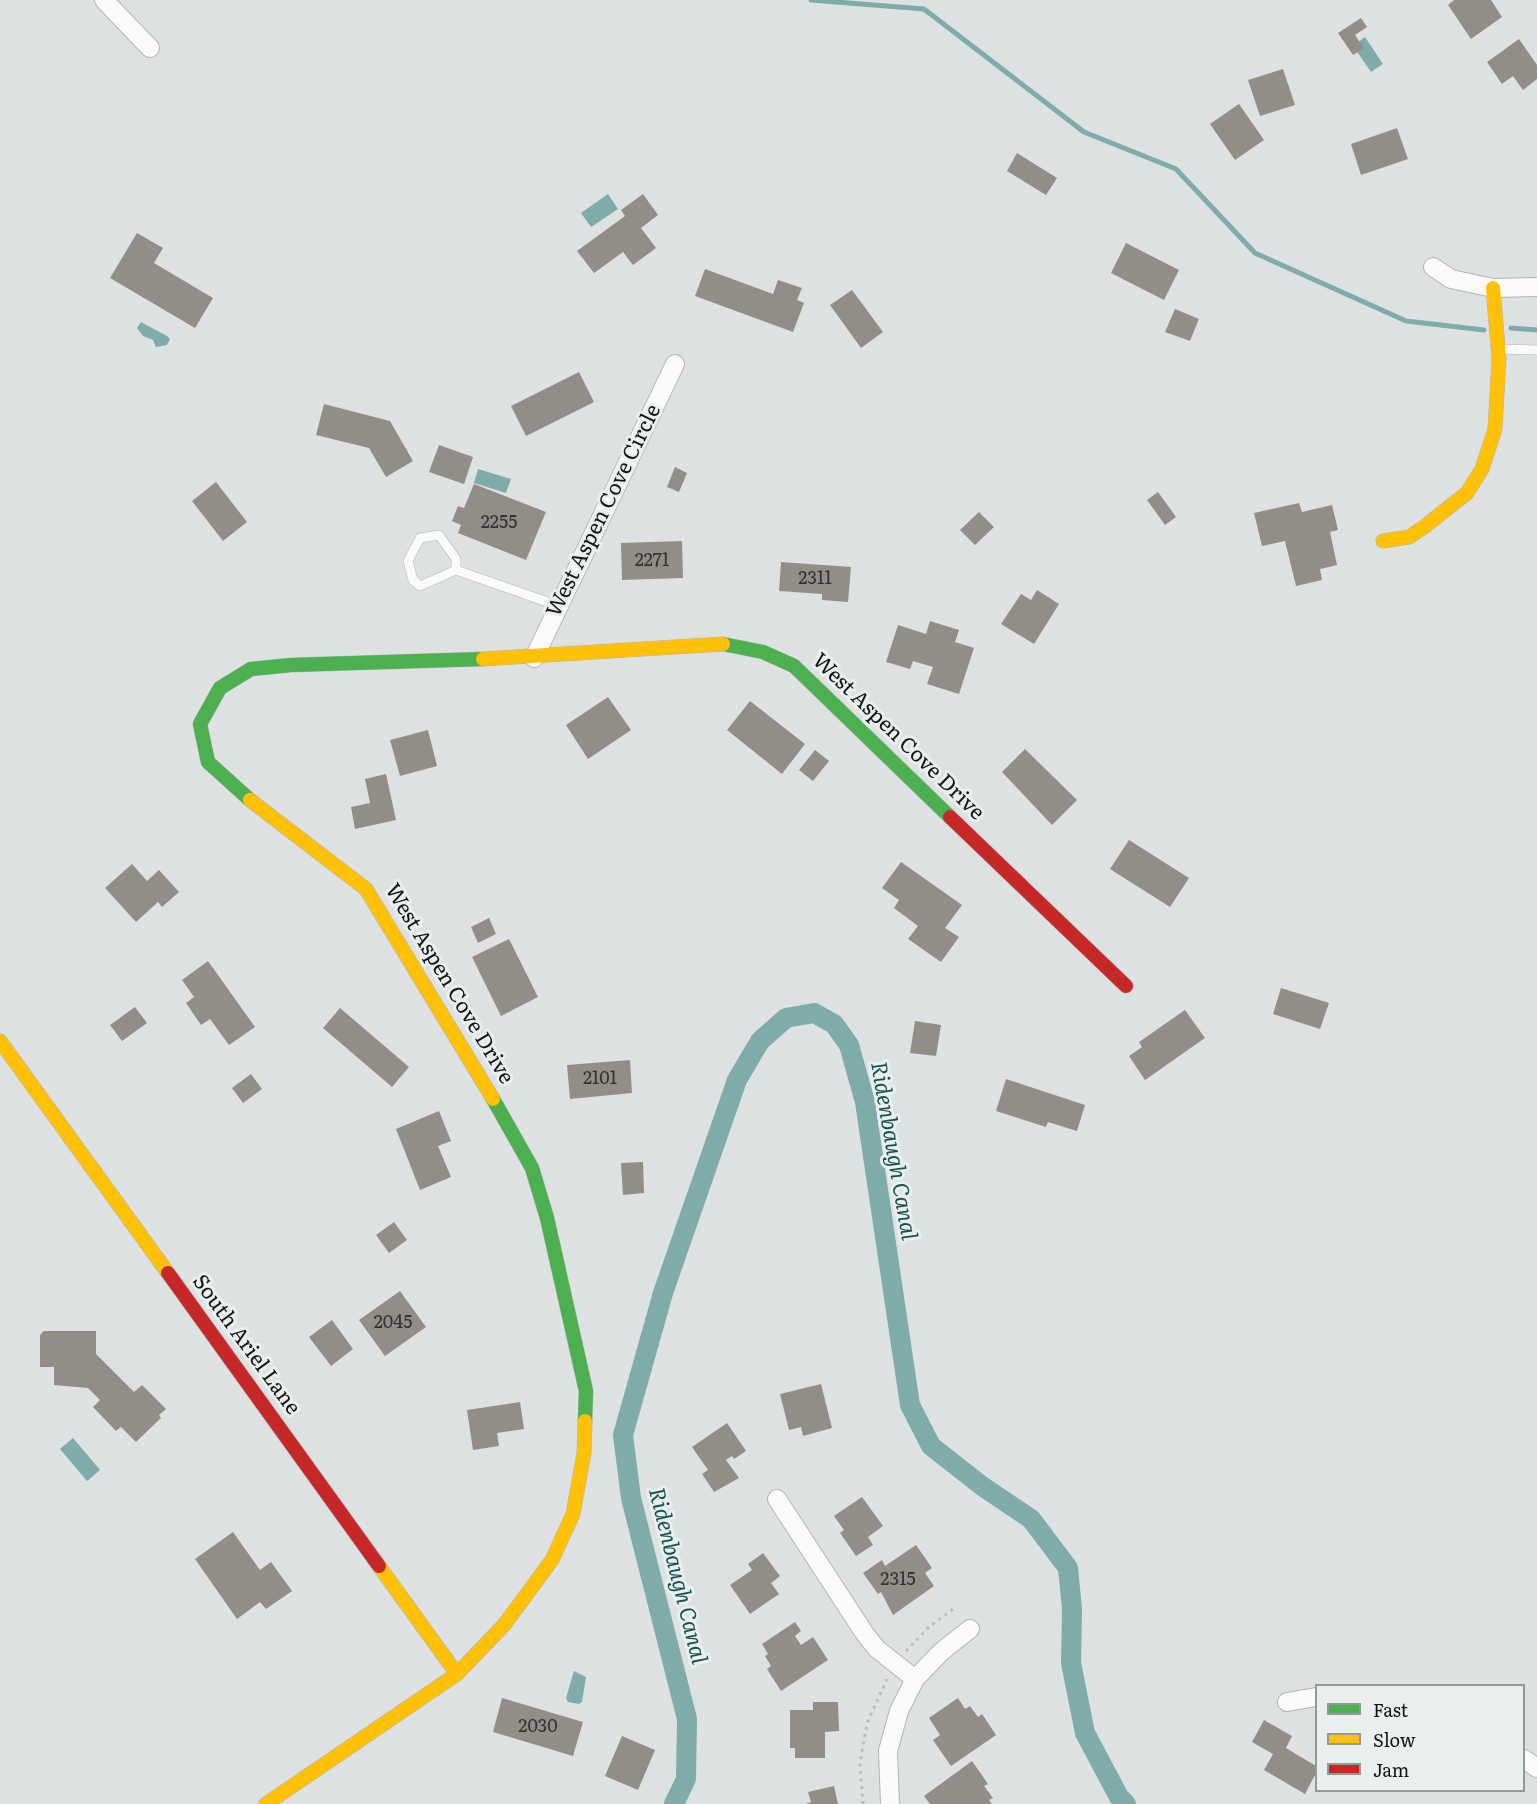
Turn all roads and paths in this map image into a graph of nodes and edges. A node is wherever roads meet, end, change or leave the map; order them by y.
1 (104, 0) edge
2 (150, 48) dead end
3 (1433, 267) dead end
4 (1537, 287) edge
5 (1493, 288) junction
6 (1498, 349) junction
7 (1537, 350) edge
8 (675, 364) dead end
9 (1383, 541) dead end
10 (456, 570) junction
11 (559, 606) junction
12 (534, 658) junction
13 (1126, 986) dead end
14 (0, 1041) edge
15 (777, 1499) dead end
16 (970, 1629) dead end
17 (458, 1674) junction
18 (915, 1679) junction
19 (1315, 1697) edge
20 (1287, 1702) dead end
21 (266, 1804) edge
22 (890, 1804) edge

1 - 2 street
3 - 5 street
4 - 5 street
5 - 6 street
6 - 7 lane
6 - 9 street
8 - 11 street, West Aspen Cove Circle
10 - 10 lane
10 - 11 lane
11 - 12 street, West Aspen Cove Circle
12 - 13 street, West Aspen Cove Drive
12 - 17 street, West Aspen Cove Drive
14 - 17 street, South Ariel Lane
15 - 18 street
16 - 18 street
17 - 21 street, West Aspen Cove Drive
18 - 22 street
19 - 20 street

